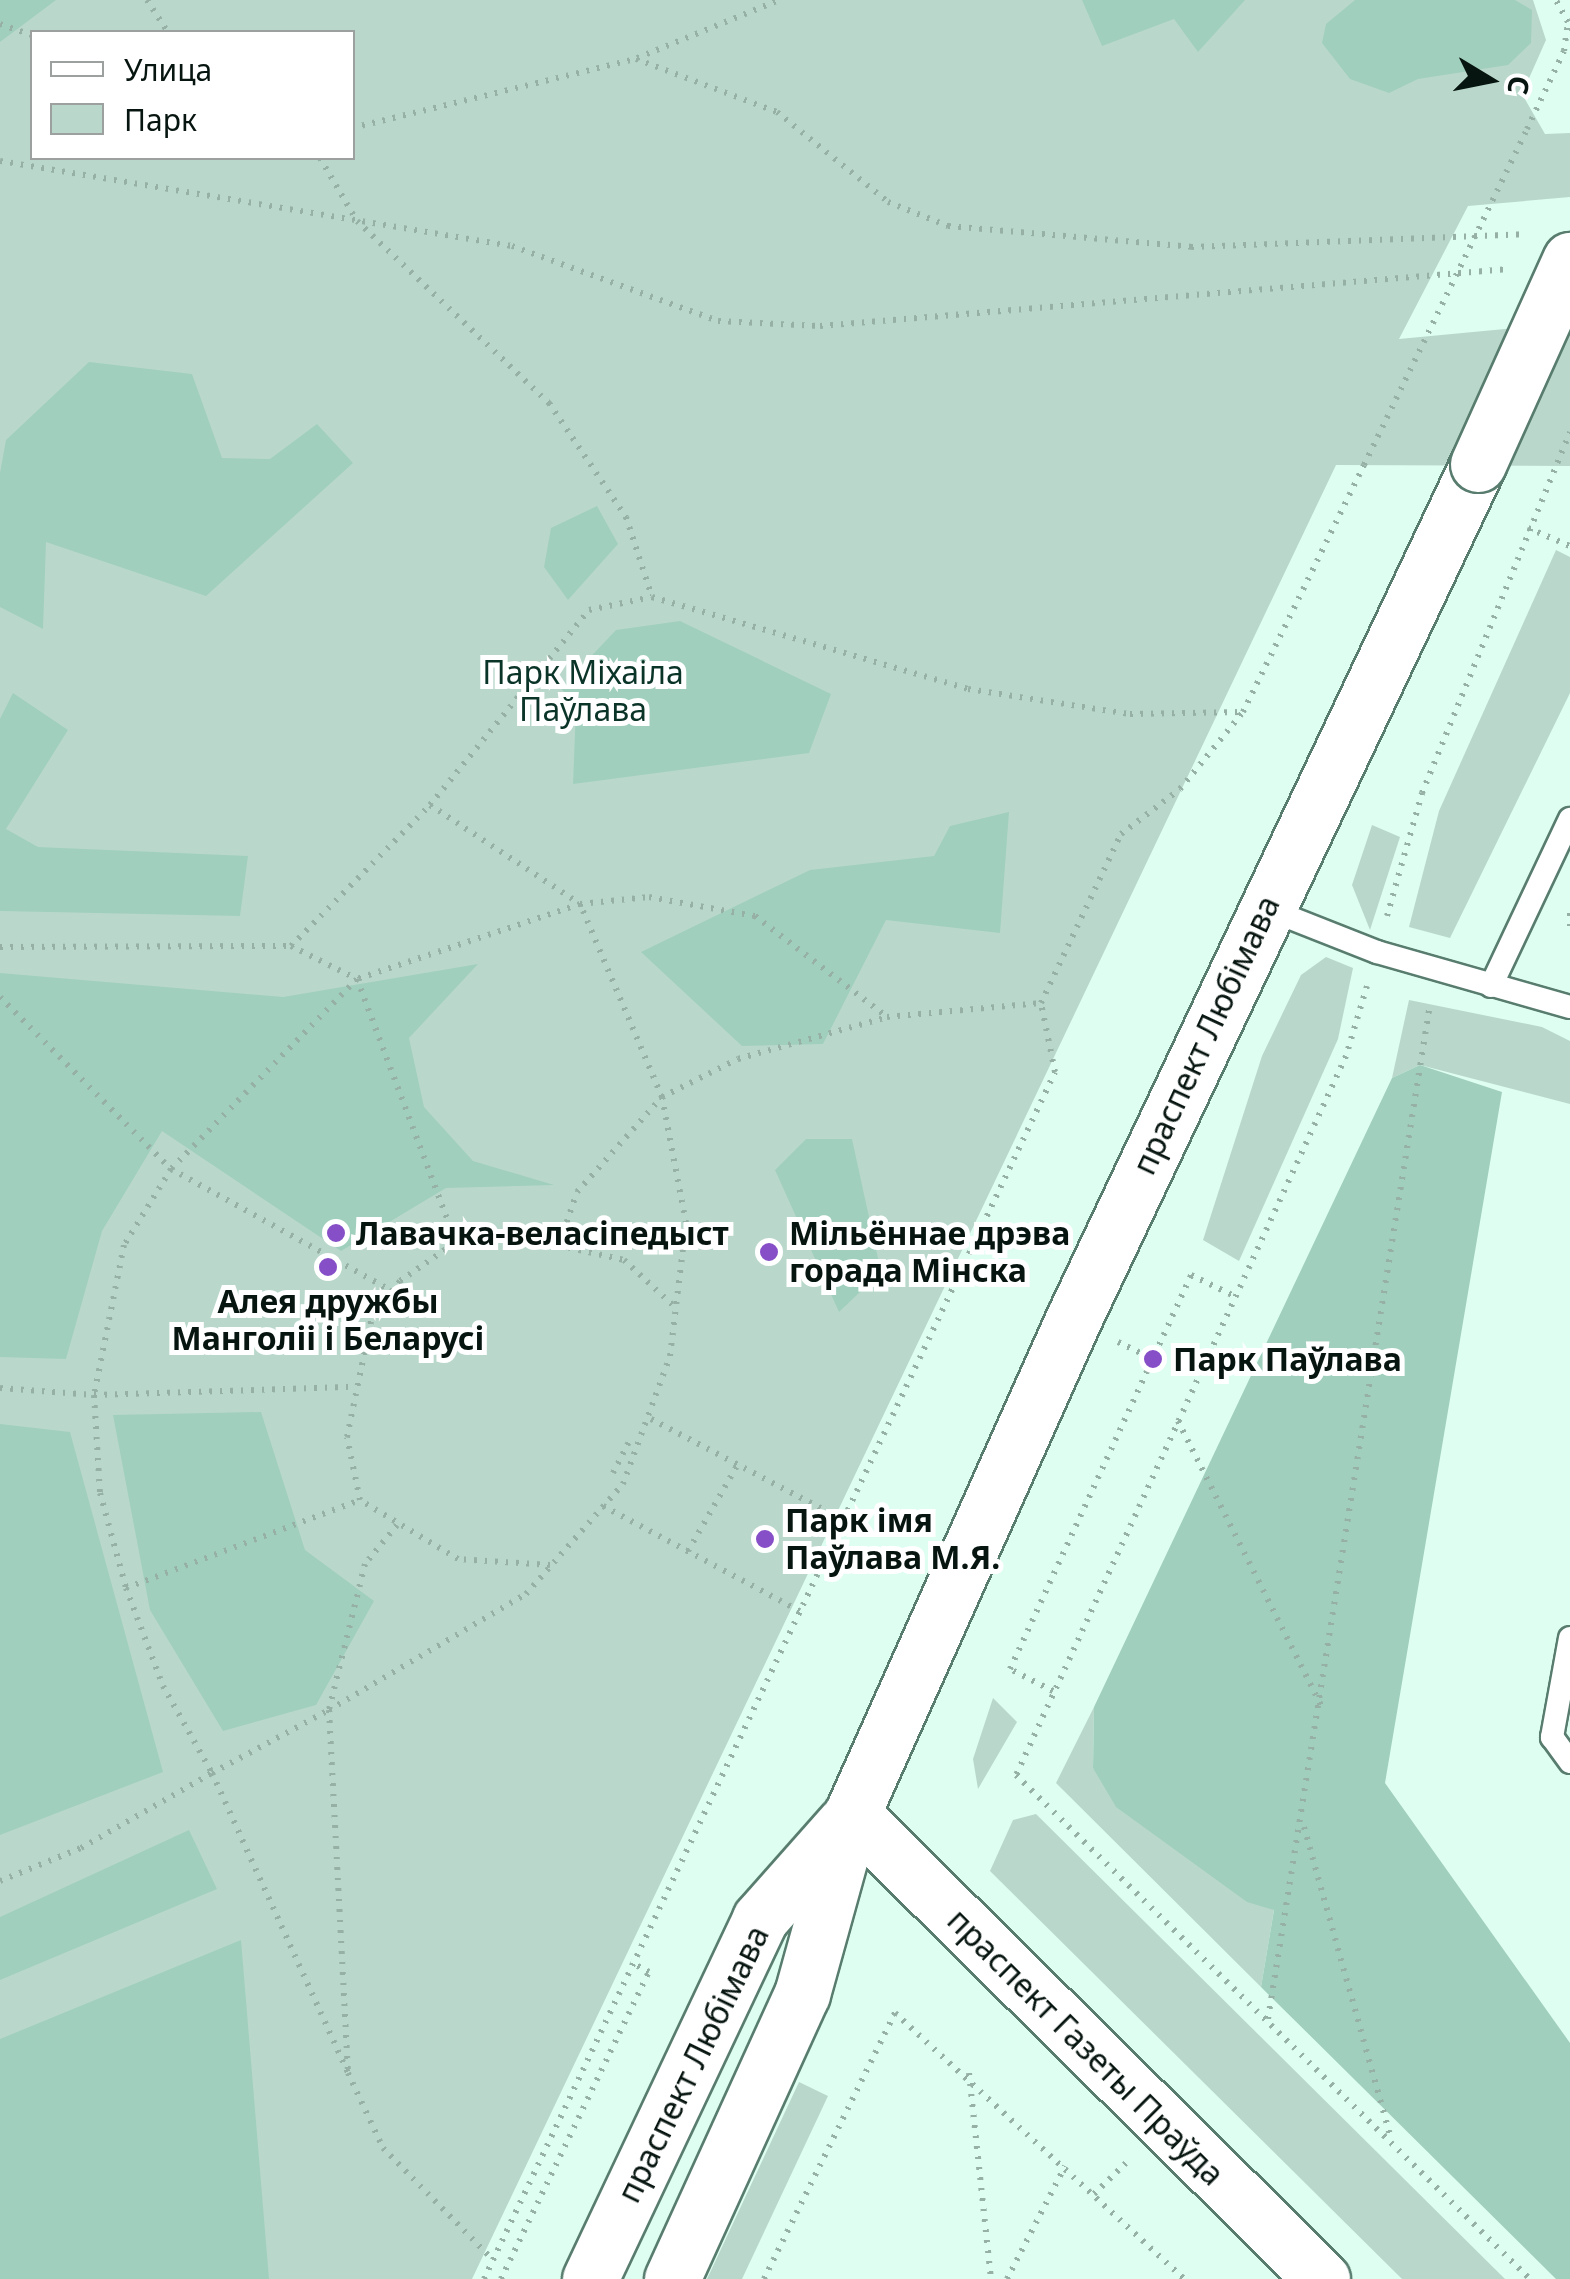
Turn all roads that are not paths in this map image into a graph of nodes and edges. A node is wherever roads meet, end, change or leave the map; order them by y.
1 (1550, 247) edge
2 (1570, 818) edge
3 (1264, 908) junction
4 (1491, 986) junction
5 (1570, 1007) edge
6 (1570, 1638) edge
7 (1570, 1762) edge
8 (852, 1814) junction
9 (590, 2279) edge
10 (672, 2279) edge
11 (1322, 2279) edge

1 - 3 main road, праспект Любімава, bridge
2 - 4 lane
3 - 4 lane
3 - 8 main road, праспект Любімава
4 - 5 lane
6 - 7 lane
8 - 9 main road, праспект Любімава
8 - 10 main road, праспект Любімава
8 - 11 main road, праспект Газеты Праўда

